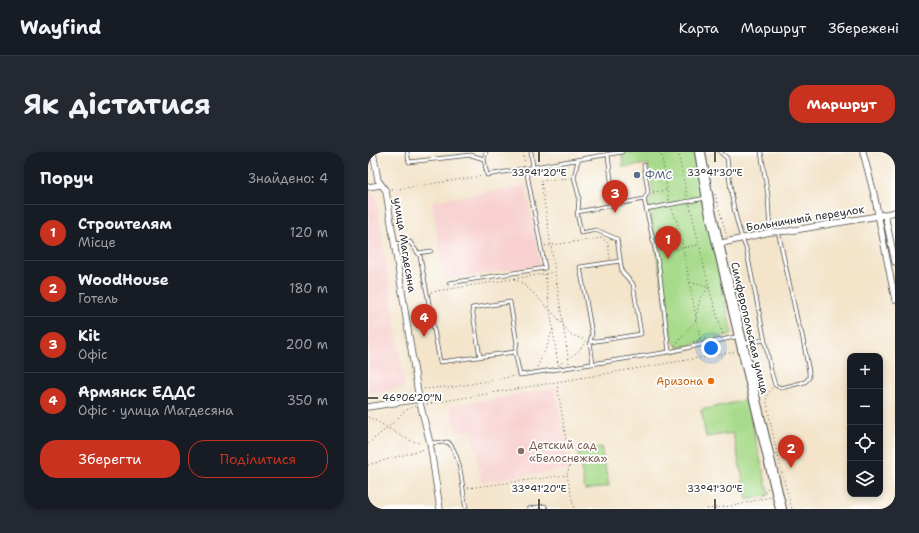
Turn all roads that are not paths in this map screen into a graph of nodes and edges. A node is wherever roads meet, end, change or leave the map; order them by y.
1 (373, 152) edge
2 (407, 152) edge
3 (450, 152) edge
4 (486, 152) edge
5 (531, 152) edge
6 (622, 152) edge
7 (700, 152) edge
8 (720, 152) edge
9 (761, 152) edge
10 (863, 152) edge
11 (606, 154) edge
12 (451, 158) junction
13 (484, 159) junction
14 (578, 160) junction
15 (644, 165) dead end
16 (533, 168) junction
17 (526, 169) junction
18 (381, 185) junction
19 (368, 187) edge
20 (711, 195) junction
21 (644, 199) junction
22 (614, 205) junction
23 (646, 209) junction
24 (578, 211) junction
25 (895, 212) edge
26 (885, 215) junction
27 (878, 216) junction
28 (778, 231) junction
29 (770, 232) junction
30 (741, 238) junction
31 (723, 242) junction
32 (394, 244) junction
33 (431, 251) dead end
34 (418, 253) junction
35 (620, 261) junction
36 (895, 262) edge
37 (449, 283) dead end
38 (895, 300) edge
39 (741, 340) junction
40 (764, 340) junction
41 (590, 342) junction
42 (515, 352) junction
43 (669, 352) junction
44 (480, 357) junction
45 (593, 364) junction
46 (419, 402) junction
47 (368, 407) edge
48 (430, 445) junction
49 (440, 509) edge
50 (466, 509) edge
51 (528, 509) edge
52 (546, 509) edge
53 (781, 509) edge

1 - 18 street, улица Магдесяна
2 - 12 lane
3 - 12 lane
4 - 13 lane
5 - 16 lane
6 - 11 lane
7 - 20 highway, Симферопольская улица
8 - 30 lane
9 - 29 lane
10 - 27 street
11 - 14 lane
11 - 22 lane
12 - 13 lane
13 - 17 lane
14 - 16 lane
14 - 24 lane
15 - 21 lane
16 - 17 lane
17 - 37 lane
18 - 19 street
18 - 32 street, улица Магдесяна
20 - 23 lane
20 - 31 highway, Симферопольская улица
21 - 22 lane
21 - 23 lane
22 - 24 lane
23 - 43 lane
24 - 35 lane
25 - 26 street, Больничный переулок
26 - 27 street, Больничный переулок
26 - 36 street
27 - 28 street, Больничный переулок
27 - 38 street
28 - 29 street, Больничный переулок
28 - 40 lane
29 - 30 street, Больничный переулок
30 - 31 street, Больничный переулок
30 - 40 lane
31 - 39 highway, Симферопольская улица
32 - 34 lane
32 - 46 street, улица Магдесяна
33 - 34 lane
34 - 44 lane
35 - 41 lane
35 - 41 lane
39 - 40 lane
39 - 43 lane
39 - 53 highway, Симферопольская улица
41 - 45 lane
42 - 44 lane
42 - 44 lane
42 - 45 lane
43 - 45 lane
46 - 47 street
46 - 48 street, улица Магдесяна
48 - 49 street, улица Магдесяна
48 - 50 lane
51 - 52 lane

